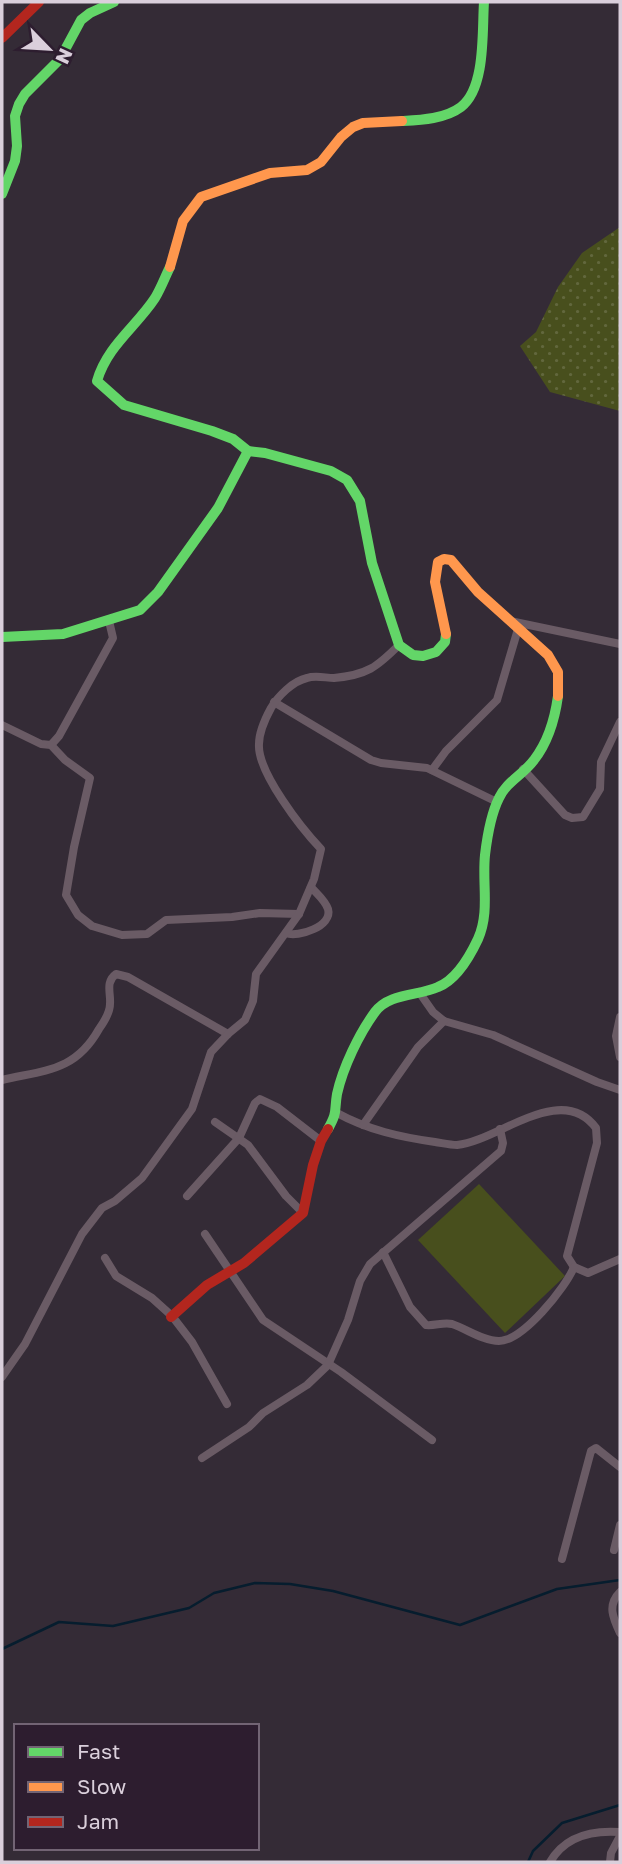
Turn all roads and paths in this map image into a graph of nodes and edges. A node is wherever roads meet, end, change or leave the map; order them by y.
1 (39, 2) edge
2 (114, 2) edge
3 (485, 2) edge
4 (2, 38) edge
5 (2, 194) edge
6 (248, 451) junction
7 (507, 620) junction
8 (109, 621) junction
9 (518, 629) junction
10 (2, 637) edge
11 (620, 644) edge
12 (399, 645) junction
13 (274, 702) junction
14 (620, 722) edge
15 (2, 725) edge
16 (51, 745) junction
17 (523, 769) junction
18 (432, 770) junction
19 (497, 803) junction
20 (311, 887) junction
21 (299, 914) junction
22 (286, 933) junction
23 (419, 992) junction
24 (620, 1017) edge
25 (444, 1021) junction
26 (228, 1034) junction
27 (620, 1057) edge
28 (2, 1080) edge
29 (620, 1090) edge
30 (337, 1114) junction
31 (215, 1122) dead end
32 (363, 1125) junction
33 (500, 1129) junction
34 (239, 1138) junction
35 (321, 1141) junction
36 (187, 1196) dead end
37 (303, 1213) junction
38 (205, 1234) dead end
39 (383, 1252) junction
40 (105, 1258) dead end
41 (620, 1259) edge
42 (574, 1267) junction
43 (232, 1272) junction
44 (171, 1317) junction
45 (328, 1365) junction
46 (2, 1377) edge
47 (227, 1404) dead end
48 (432, 1440) dead end
49 (202, 1458) dead end
50 (620, 1467) edge
51 (620, 1525) edge
52 (614, 1550) dead end
53 (562, 1559) dead end
54 (620, 1592) edge
55 (620, 1633) edge
56 (620, 1834) edge
57 (550, 1862) edge
58 (610, 1862) edge

1 - 4 street
2 - 5 street
3 - 6 street
6 - 8 street
6 - 12 street
7 - 9 street
7 - 11 street
7 - 12 street
8 - 10 street
8 - 16 street
9 - 17 street
9 - 18 street
12 - 13 street
13 - 18 street
13 - 20 street
14 - 17 street
15 - 16 street
16 - 21 street
17 - 19 street
18 - 19 street
19 - 23 street
20 - 21 street
20 - 22 street
21 - 22 street
22 - 26 street
23 - 25 street
23 - 30 street
24 - 27 street
25 - 29 street
25 - 32 street
26 - 28 street
26 - 46 street
30 - 32 street
30 - 35 street
31 - 34 street
32 - 33 street
33 - 39 street
33 - 42 street
34 - 35 street
34 - 36 street
34 - 37 street
35 - 37 street
37 - 43 street
38 - 43 street
39 - 42 street
39 - 45 street
40 - 44 street
41 - 42 street
43 - 44 street
43 - 45 street
44 - 47 street
45 - 48 street
45 - 49 street
50 - 53 street
51 - 52 street
54 - 55 street
56 - 57 street
56 - 58 street

